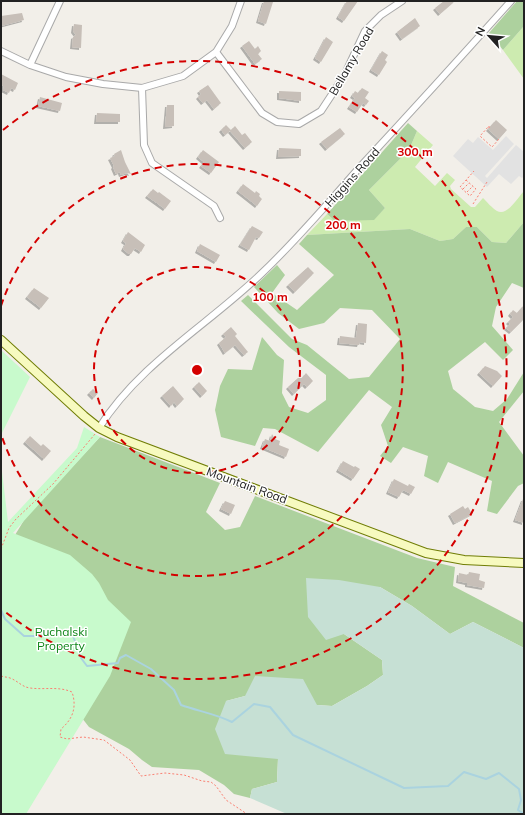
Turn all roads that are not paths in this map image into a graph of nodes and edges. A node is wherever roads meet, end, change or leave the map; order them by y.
1 (60, 1) edge
2 (241, 1) edge
3 (402, 1) edge
4 (511, 1) edge
5 (1, 51) edge
6 (216, 52) junction
7 (30, 65) junction
8 (142, 88) junction
9 (220, 218) dead end
10 (1, 340) edge
11 (99, 428) junction
12 (524, 563) edge

1 - 7 street
2 - 6 street
3 - 6 street, Bellamy Road
4 - 11 street, Higgins Road
5 - 7 street
6 - 8 street
7 - 8 street
8 - 9 street
10 - 11 main road, Mountain Road
11 - 12 main road, Mountain Road

